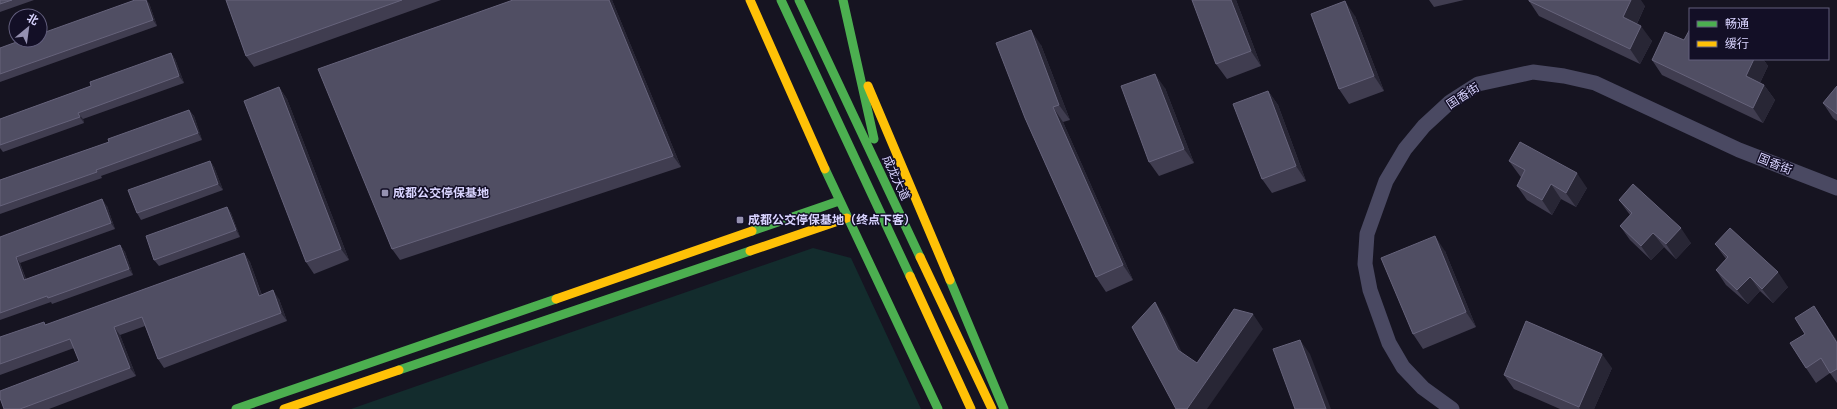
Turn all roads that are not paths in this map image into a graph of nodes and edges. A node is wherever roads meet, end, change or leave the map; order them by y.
1 (750, 0) edge
2 (781, 0) edge
3 (799, 0) edge
4 (843, 0) edge
5 (835, 7) dead end
6 (820, 106) dead end
7 (883, 178) junction
8 (868, 187) junction
9 (1837, 188) edge
10 (839, 201) junction
11 (847, 218) junction
12 (236, 409) edge
13 (284, 409) edge
14 (938, 409) edge
15 (971, 409) edge
16 (992, 409) edge
17 (1004, 409) edge
18 (1452, 409) edge

1 - 10 main road
2 - 8 main road
3 - 7 main road, 成龙大道
4 - 7 main road
5 - 17 main road
6 - 8 main road
7 - 16 main road, 成龙大道
8 - 15 main road
9 - 18 street, 国香街
10 - 11 main road
10 - 12 main road
11 - 13 main road
11 - 14 main road

